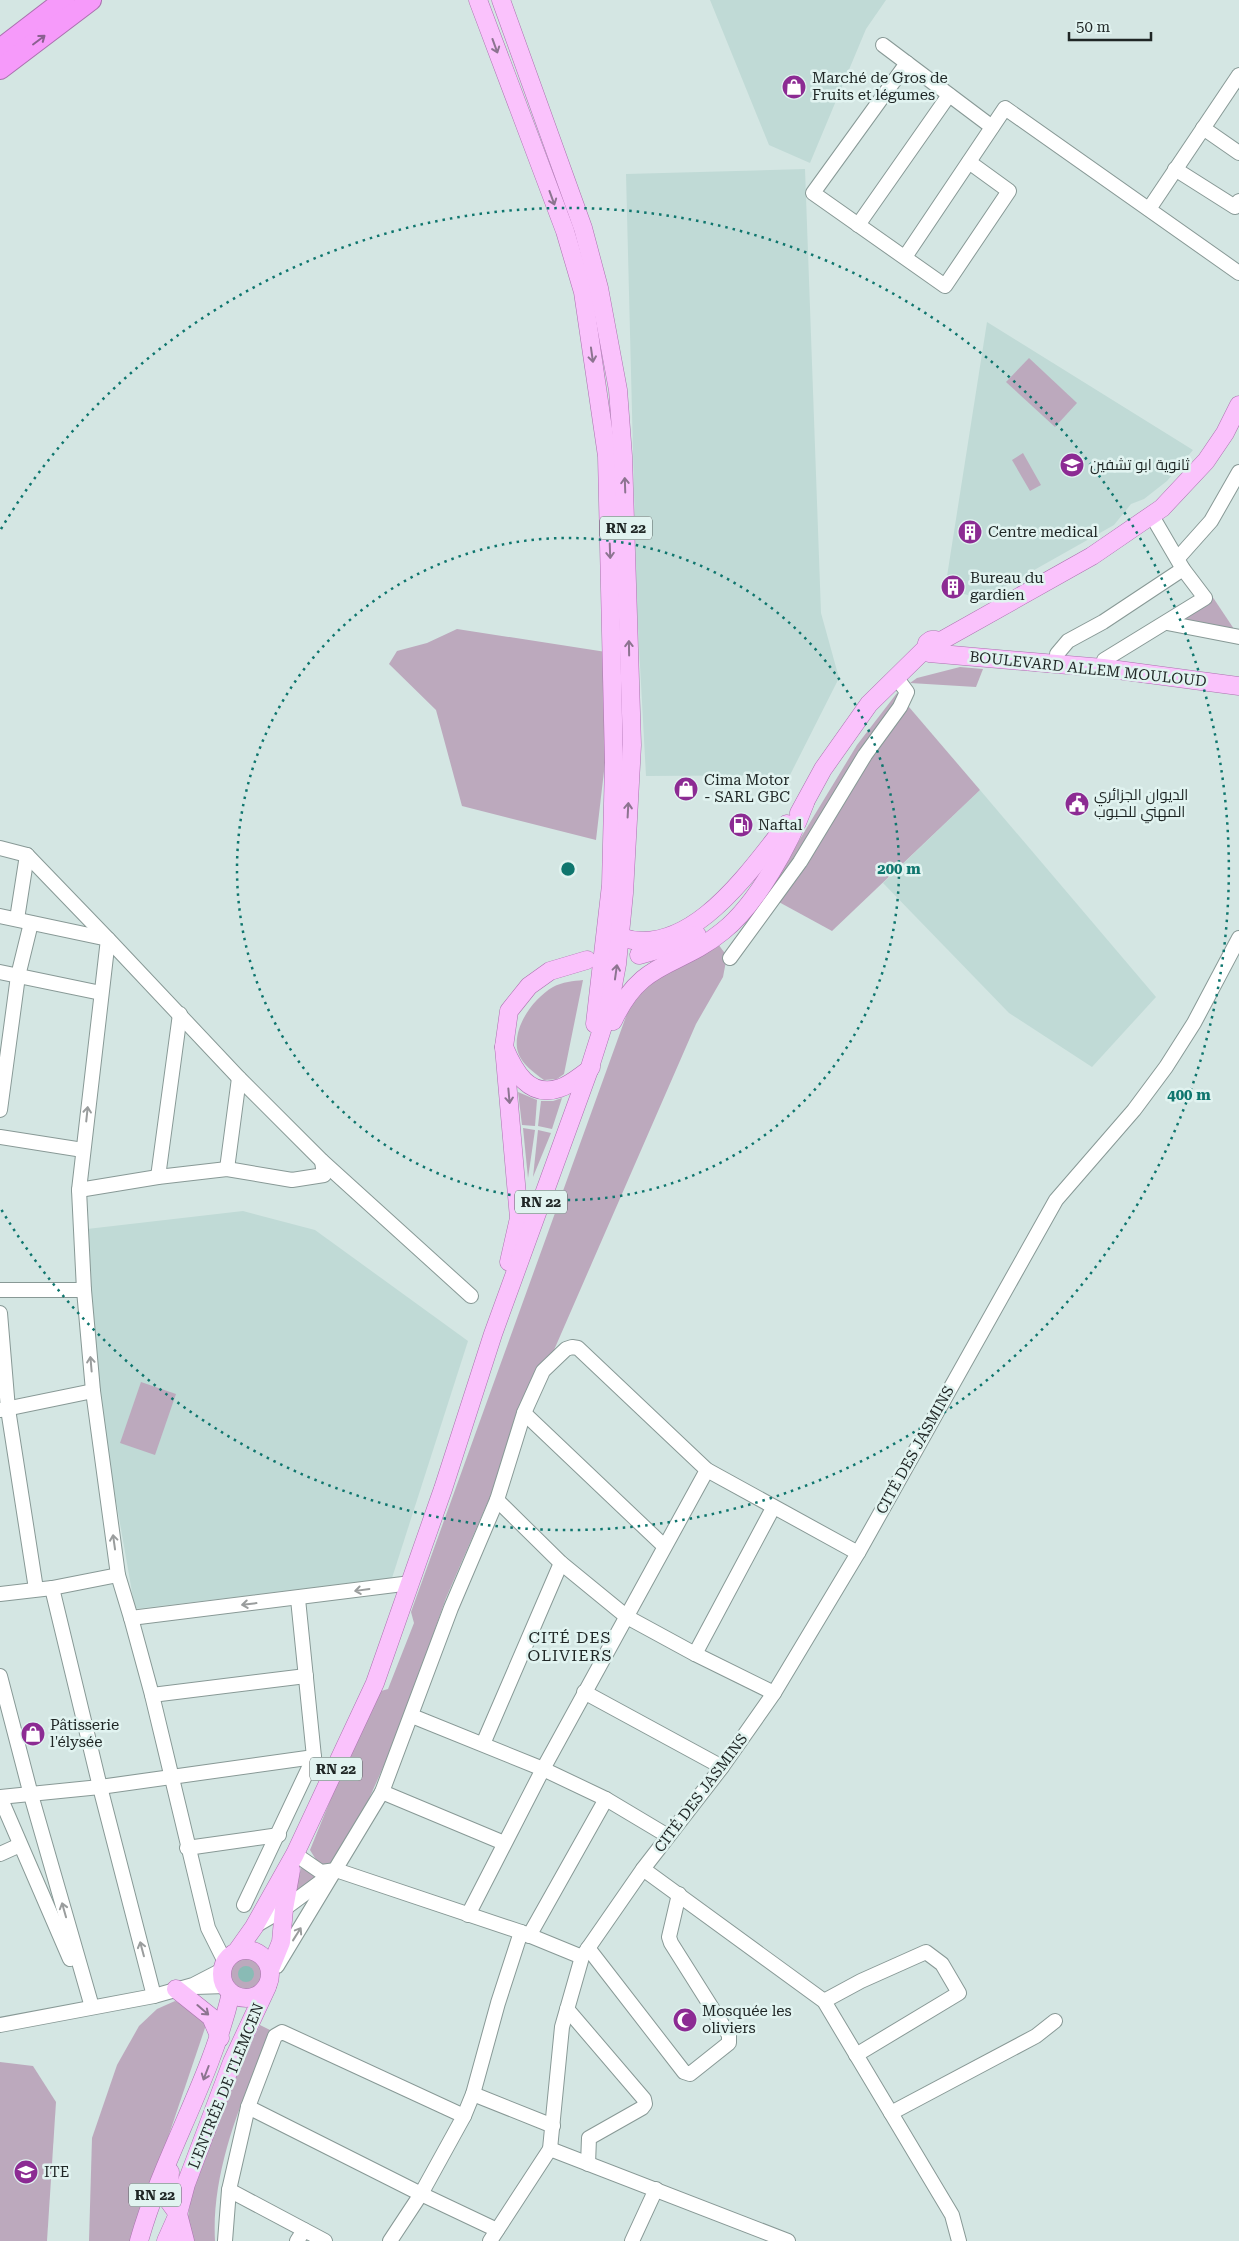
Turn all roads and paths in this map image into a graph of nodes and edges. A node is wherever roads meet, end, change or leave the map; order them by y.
1 (64, 0) edge
2 (91, 0) edge
3 (478, 0) edge
4 (501, 0) edge
5 (510, 0) edge
6 (883, 45) dead end
7 (0, 49) edge
8 (907, 63) junction
9 (0, 69) edge
10 (1239, 74) edge
11 (528, 75) junction
12 (949, 95) junction
13 (992, 127) junction
14 (1203, 128) junction
15 (1239, 153) edge
16 (968, 162) junction
17 (1175, 169) junction
18 (1239, 201) edge
19 (1149, 209) junction
20 (858, 225) junction
21 (905, 257) junction
22 (1239, 273) edge
23 (1239, 405) edge
24 (1239, 472) edge
25 (1152, 516) junction
26 (1180, 563) junction
27 (1167, 622) junction
28 (1239, 637) edge
29 (935, 648) junction
30 (1057, 654) junction
31 (1104, 660) junction
32 (896, 677) junction
33 (1239, 679) edge
34 (1239, 686) edge
35 (805, 803) junction
36 (0, 848) edge
37 (27, 855) junction
38 (0, 916) edge
39 (17, 919) junction
40 (31, 923) junction
41 (620, 937) junction
42 (1239, 938) edge
43 (108, 939) junction
44 (639, 955) dead end
45 (730, 958) dead end
46 (587, 960) dead end
47 (0, 972) edge
48 (18, 976) junction
49 (101, 994) junction
50 (180, 1014) junction
51 (504, 1048) junction
52 (589, 1070) junction
53 (239, 1078) junction
54 (0, 1110) edge
55 (0, 1137) edge
56 (83, 1150) junction
57 (322, 1161) junction
58 (227, 1169) junction
59 (158, 1177) junction
60 (79, 1190) junction
61 (0, 1290) edge
62 (84, 1290) junction
63 (471, 1296) dead end
64 (0, 1313) edge
65 (493, 1334) junction
66 (93, 1391) junction
67 (4, 1410) edge
68 (524, 1413) junction
69 (707, 1470) junction
70 (496, 1500) junction
71 (773, 1508) junction
72 (664, 1546) junction
73 (858, 1552) junction
74 (561, 1563) junction
75 (118, 1575) junction
76 (411, 1583) junction
77 (52, 1588) junction
78 (36, 1589) junction
79 (0, 1594) edge
80 (298, 1599) junction
81 (627, 1617) junction
82 (132, 1618) junction
83 (695, 1654) junction
84 (0, 1676) edge
85 (306, 1676) junction
86 (584, 1692) junction
87 (774, 1693) junction
88 (152, 1695) junction
89 (412, 1716) junction
90 (483, 1744) junction
91 (314, 1757) junction
92 (722, 1767) junction
93 (543, 1769) junction
94 (171, 1776) junction
95 (100, 1787) junction
96 (382, 1792) junction
97 (31, 1795) junction
98 (0, 1797) edge
99 (606, 1799) junction
100 (279, 1835) junction
101 (668, 1836) junction
102 (504, 1843) junction
103 (20, 1845) junction
104 (188, 1848) junction
105 (0, 1854) edge
106 (295, 1854) junction
107 (644, 1868) junction
108 (336, 1870) junction
109 (679, 1894) junction
110 (244, 1905) dead end
111 (284, 1909) junction
112 (468, 1915) junction
113 (254, 1927) junction
114 (525, 1934) junction
115 (585, 1953) junction
116 (228, 1972) junction
117 (269, 1977) junction
118 (176, 1989) junction
119 (154, 1996) junction
120 (824, 2002) junction
121 (92, 2008) junction
122 (567, 2009) junction
123 (1055, 2021) dead end
124 (1, 2022) edge
125 (220, 2038) junction
126 (856, 2055) junction
127 (473, 2094) junction
128 (248, 2107) junction
129 (891, 2113) junction
130 (464, 2116) junction
131 (553, 2126) junction
132 (174, 2150) junction
133 (550, 2150) junction
134 (588, 2164) junction
135 (656, 2189) junction
136 (229, 2190) junction
137 (422, 2194) junction
138 (178, 2214) junction
139 (300, 2235) edge
140 (494, 2235) edge
141 (780, 2240) edge
142 (139, 2241) edge
143 (166, 2241) edge
144 (185, 2241) edge
145 (224, 2241) edge
146 (325, 2241) edge
147 (390, 2241) edge
148 (632, 2241) edge
149 (959, 2241) edge

1 - 7 highway
9 -> 2 highway
3 -> 52 main road, RN 22
4 - 11 main road, RN 22
5 - 11 main road
6 - 8 street
8 - 12 street
8 - 20 street
10 - 14 street
41 -> 11 main road, RN 22
12 - 13 street
12 - 20 street
13 - 16 street
13 - 19 street
14 - 15 street
14 - 17 street
16 - 21 street
16 - 21 street
17 - 18 street
17 - 19 street
19 - 22 street
20 - 21 street
23 - 25 main road
24 - 26 street
25 - 26 street
25 - 29 main road
26 - 27 street
26 - 30 street
27 - 28 street
27 - 31 street
29 - 30 main road, BOULEVARD ALLEM MOULOUD
29 - 32 main road
29 - 34 main road, BOULEVARD ALLEM MOULOUD
30 - 31 main road, BOULEVARD ALLEM MOULOUD
31 - 33 main road, BOULEVARD ALLEM MOULOUD
32 - 35 main road
32 - 45 street
35 - 41 main road
35 - 44 main road
35 - 52 main road
36 - 37 street
37 - 39 street
37 - 43 street
38 - 39 street
39 - 40 street
40 - 43 street
40 - 48 street
52 -> 41 main road, RN 22
42 - 73 street, CITÉ DES JASMINS
43 - 49 street
43 - 50 street
46 - 51 main road
47 - 48 street
48 - 49 street
48 - 54 street
56 -> 49 street
50 - 53 street
50 - 59 street
51 - 52 main road
51 -> 65 main road
52 - 65 main road, RN 22
53 - 57 street
53 - 58 street
55 - 56 street
56 - 60 street
57 - 58 street
57 - 63 street
58 - 59 street
59 - 60 street
60 - 62 street
61 - 62 street
66 -> 62 street
64 - 67 street
65 - 76 main road, RN 22
66 - 67 street
75 -> 66 street
67 - 78 street
68 - 69 street
68 - 70 street
68 - 72 street
69 - 71 street
69 - 72 street
70 - 74 street
70 - 89 street
71 - 73 street
71 - 83 street
72 - 81 street
73 - 87 street, CITÉ DES JASMINS
74 - 81 street
74 - 90 street
75 - 77 street
75 - 82 street
76 -> 80 street
76 - 106 main road, L'ENTRÉE DE TLEMCEN / RN 22
77 - 78 street
77 - 95 street
78 - 79 street
80 -> 82 street
80 - 85 street
81 - 83 street
81 - 86 street
82 - 88 street
83 - 87 street
84 - 97 street
85 - 88 street
85 - 91 street
86 - 92 street
86 - 93 street
87 - 92 street, CITÉ DES JASMINS
88 - 94 street
89 - 90 street
89 - 96 street
90 - 93 street
91 - 94 street
91 - 100 street
92 - 101 street, CITÉ DES JASMINS
93 - 99 street
93 - 102 street
94 - 95 street
94 - 104 street
95 - 97 street
119 -> 95 street
96 - 102 street
96 - 108 street
97 - 98 street
121 -> 97 street
98 - 103 street
99 - 101 street
99 - 114 street
100 - 104 street
100 - 110 street
101 - 107 street, CITÉ DES JASMINS
102 - 112 street
103 - 105 street
103 - 121 street
104 - 116 street
106 - 108 street
106 - 111 main road, L'ENTRÉE DE TLEMCEN / RN 22
106 - 113 main road, L'ENTRÉE DE TLEMCEN / RN 22
107 - 109 street
107 - 115 street, CITÉ DES JASMINS
108 - 111 street
108 - 112 street
117 -> 108 street
109 - 115 street
109 - 120 street
111 - 113 street, L'ENTRÉE DE TLEMCEN / RN 22
111 - 117 main road, L'ENTRÉE DE TLEMCEN / RN 22
112 - 114 street
113 - 116 main road, L'ENTRÉE DE TLEMCEN / RN 22
114 - 115 street
114 - 127 street
115 - 122 street, CITÉ DES JASMINS
116 - 117 main road
116 - 117 main road
116 - 118 street
116 - 125 main road, L'ENTRÉE DE TLEMCEN / RN 22
117 - 138 main road, L'ENTRÉE DE TLEMCEN / RN 22
118 - 119 street
118 -> 125 main road
119 - 121 street
120 - 126 street
120 - 126 street
121 - 124 street
122 - 131 street, CITÉ DES JASMINS
122 - 134 street
123 - 129 street
125 -> 132 main road, L'ENTRÉE DE TLEMCEN / RN 22
126 - 129 street
127 - 130 street
127 - 131 street
128 - 130 street
128 - 136 street
128 - 137 street
129 - 149 street
130 - 137 street
131 - 133 street, CITÉ DES JASMINS
132 - 138 main road
132 - 142 main road, L'ENTRÉE DE TLEMCEN / RN 22
133 - 134 street
133 - 140 street
134 - 135 street
135 - 141 street
135 - 148 street
136 - 139 street
136 - 145 street
137 - 140 street
137 - 147 street
138 - 143 main road, L'ENTRÉE DE TLEMCEN / RN 22
138 - 144 main road
139 - 146 street

